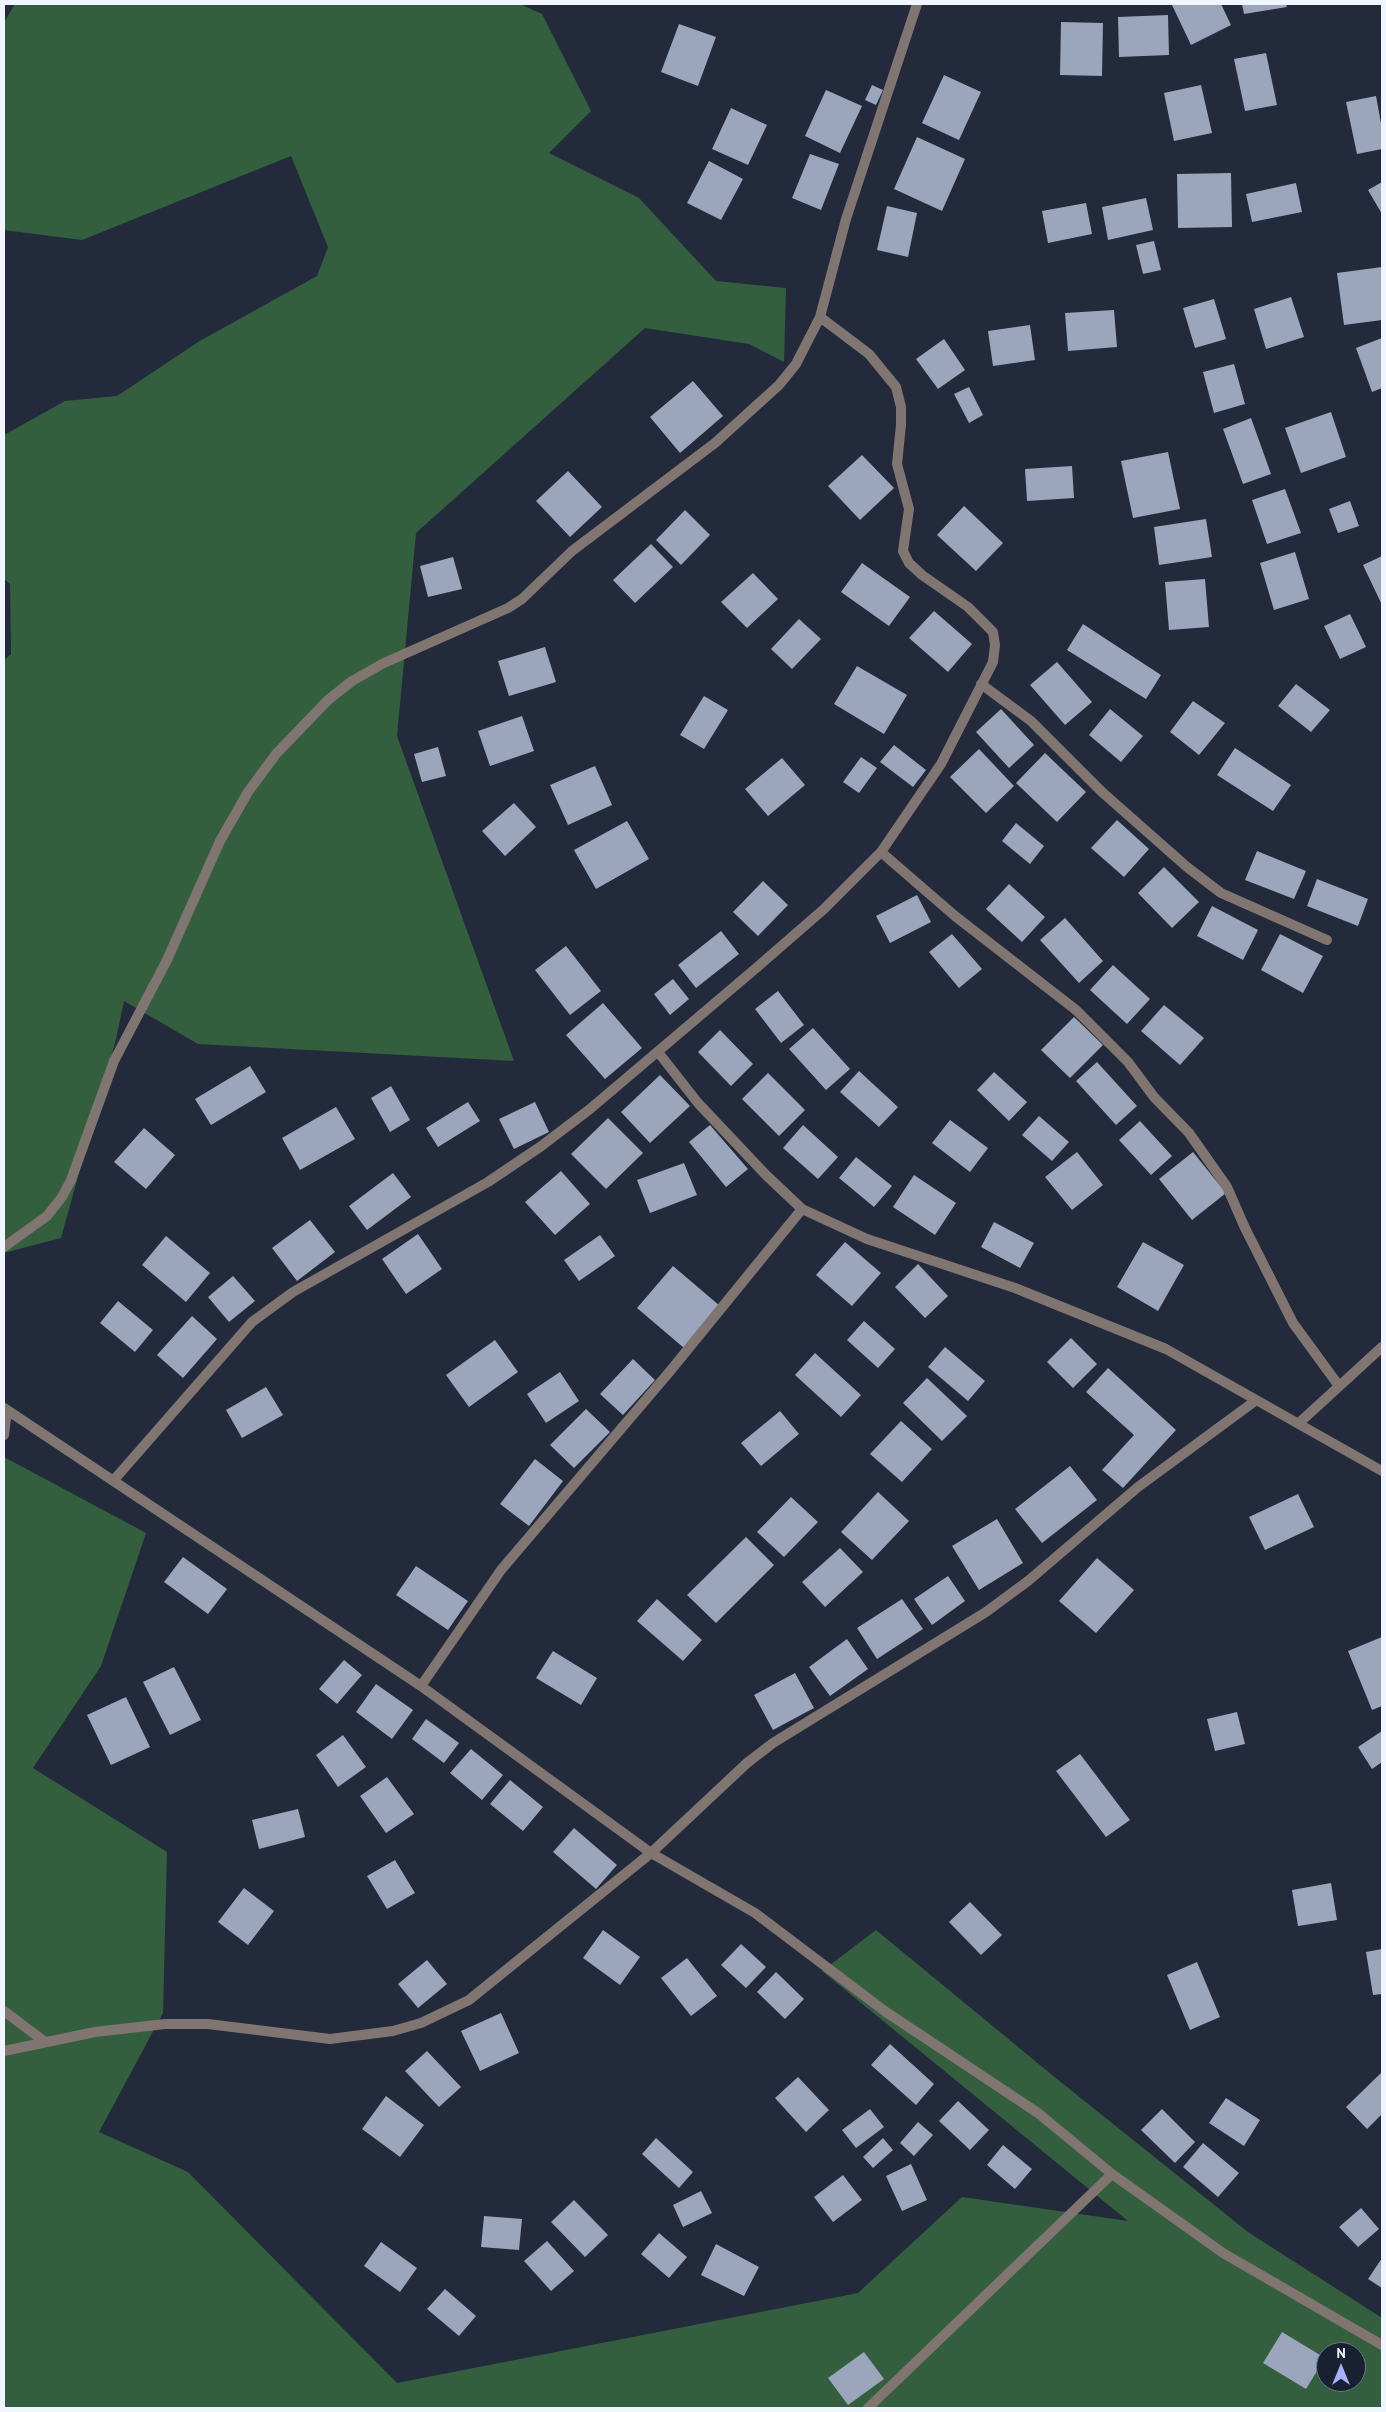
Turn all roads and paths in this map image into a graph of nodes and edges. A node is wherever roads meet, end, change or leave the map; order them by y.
1 (917, 4) edge
2 (820, 317) junction
3 (981, 684) junction
4 (881, 852) junction
5 (1327, 940) dead end
6 (658, 1052) junction
7 (802, 1209) junction
8 (4, 1247) edge
9 (1382, 1347) edge
10 (1339, 1386) junction
11 (1255, 1401) junction
12 (6, 1409) edge
13 (1299, 1423) junction
14 (4, 1435) edge
15 (1382, 1471) edge
16 (113, 1481) junction
17 (422, 1686) junction
18 (651, 1853) junction
19 (4, 2011) edge
20 (45, 2042) junction
21 (4, 2051) edge
22 (1112, 2174) junction
23 (1382, 2345) edge
24 (868, 2408) edge

1 - 2 street
2 - 3 street
2 - 8 street
3 - 4 street
3 - 5 street
4 - 6 street
4 - 10 street
6 - 7 street
6 - 16 street
7 - 11 street
7 - 17 street
9 - 10 street
10 - 13 street
11 - 13 street
11 - 18 street
12 - 14 street
12 - 16 street
13 - 15 street
16 - 17 street
17 - 18 street
18 - 20 street
18 - 22 street
19 - 20 street
20 - 21 street
22 - 23 street
22 - 24 street

